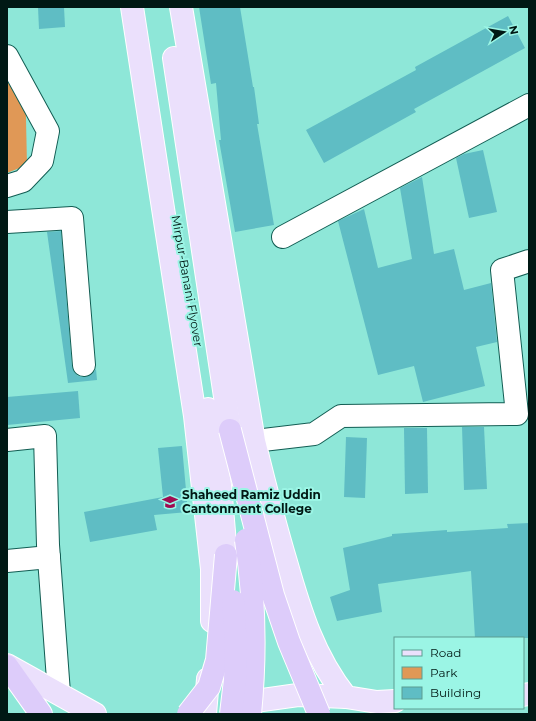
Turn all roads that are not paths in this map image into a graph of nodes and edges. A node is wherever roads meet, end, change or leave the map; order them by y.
1 (132, 7) edge
2 (142, 7) edge
3 (166, 7) edge
4 (181, 7) edge
5 (7, 56) edge
6 (529, 104) edge
7 (7, 186) edge
8 (7, 222) edge
9 (284, 237) dead end
10 (529, 261) edge
11 (84, 365) dead end
12 (230, 430) junction
13 (7, 440) edge
14 (254, 441) junction
15 (226, 555) junction
16 (49, 557) junction
17 (7, 562) edge
18 (7, 666) edge
19 (59, 693) junction
20 (346, 697) junction
21 (386, 702) edge
22 (41, 714) edge
23 (95, 714) edge
24 (188, 714) edge
25 (206, 714) edge
26 (224, 714) edge
27 (231, 714) edge
28 (250, 714) edge
29 (319, 714) edge

1 - 25 main road
2 - 15 main road, Mirpur-Banani Flyover
3 - 12 main road, Mirpur-Banani Flyover
4 - 14 main road
5 - 7 street
6 - 9 street
8 - 11 street
10 - 14 street
12 - 28 highway, bridge
12 - 29 highway, bridge
13 - 16 street
14 - 20 main road
15 - 24 highway, bridge
15 - 27 highway, bridge
16 - 17 street
16 - 19 street
18 - 19 main road
18 - 22 highway
19 - 23 main road
20 - 21 main road
20 - 26 main road

